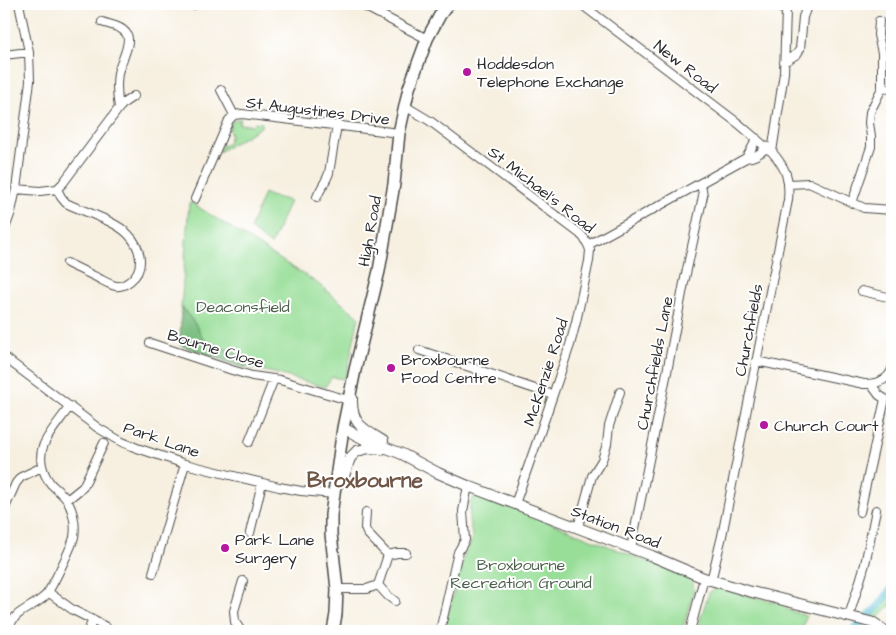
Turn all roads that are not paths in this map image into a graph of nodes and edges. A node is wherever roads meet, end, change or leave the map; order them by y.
1 (19, 4) edge
2 (186, 4) edge
3 (196, 4) edge
4 (360, 4) edge
5 (448, 4) edge
6 (581, 4) edge
7 (771, 4) edge
8 (808, 4) edge
9 (786, 7) edge
10 (879, 21) dead end
11 (102, 22) dead end
12 (428, 39) junction
13 (29, 52) junction
14 (4, 55) edge
15 (784, 62) junction
16 (882, 88) junction
17 (892, 89) edge
18 (220, 90) dead end
19 (134, 96) dead end
20 (405, 106) junction
21 (119, 108) junction
22 (234, 115) junction
23 (337, 125) junction
24 (399, 133) junction
25 (756, 138) junction
26 (769, 150) junction
27 (746, 158) junction
28 (700, 184) junction
29 (789, 184) junction
30 (16, 189) junction
31 (57, 189) junction
32 (317, 197) dead end
33 (195, 199) dead end
34 (852, 203) junction
35 (892, 210) edge
36 (4, 231) edge
37 (588, 245) junction
38 (67, 264) dead end
39 (862, 291) dead end
40 (892, 298) edge
41 (150, 343) dead end
42 (419, 350) dead end
43 (4, 358) edge
44 (756, 362) junction
45 (892, 369) edge
46 (274, 379) junction
47 (890, 380) edge
48 (871, 384) junction
49 (352, 386) junction
50 (620, 392) dead end
51 (553, 395) junction
52 (889, 398) edge
53 (348, 400) junction
54 (70, 406) junction
55 (356, 421) junction
56 (343, 428) junction
57 (249, 442) dead end
58 (104, 444) dead end
59 (402, 454) junction
60 (185, 464) junction
61 (42, 467) junction
62 (262, 483) junction
63 (468, 486) junction
64 (334, 491) junction
65 (67, 500) junction
66 (515, 504) junction
67 (4, 510) edge
68 (876, 510) dead end
69 (366, 512) dead end
70 (860, 512) dead end
71 (578, 527) junction
72 (250, 532) dead end
73 (631, 548) junction
74 (406, 553) dead end
75 (388, 555) junction
76 (153, 573) dead end
77 (708, 580) junction
78 (243, 581) dead end
79 (378, 585) junction
80 (337, 589) junction
81 (48, 592) junction
82 (395, 601) dead end
83 (849, 616) junction
84 (92, 620) junction
85 (106, 627) dead end
86 (6, 630) edge
87 (88, 631) edge
88 (241, 631) edge
89 (333, 631) edge
90 (440, 631) edge
91 (690, 631) edge
92 (885, 631) edge

1 - 13 street
2 - 3 street
4 - 12 street
5 - 12 main road, High Road
6 - 25 street, New Road
7 - 9 street
8 - 15 street
9 - 15 street
10 - 16 street
11 - 21 street
12 - 20 main road, High Road
13 - 14 street
13 - 30 street
15 - 26 street
16 - 17 street
16 - 34 street
18 - 22 street, St Augustines Drive
19 - 21 street
20 - 24 main road, High Road
20 - 37 street, St Michael's Road
21 - 31 street
22 - 23 street, St Augustines Drive
22 - 33 street, St Augustines Drive
23 - 24 street, St Augustines Drive
23 - 32 street
24 - 49 main road, High Road
25 - 26 street, New Road
25 - 27 street
26 - 27 street, St Michael's Road
26 - 29 street, Churchfields
27 - 28 street, St Michael's Road
28 - 37 street, St Michael's Road
28 - 73 street, Churchfields Lane
29 - 34 street
29 - 44 street, Churchfields
30 - 31 street
30 - 36 street
31 - 38 street
34 - 35 street
37 - 51 street, McKenzie Road
39 - 40 street
41 - 46 street, Bourne Close
42 - 51 street
43 - 54 street, Park Lane
44 - 48 street
44 - 77 street, Churchfields
45 - 47 street
46 - 53 street, Bourne Close
46 - 57 street, Bourne Close
47 - 48 street
48 - 52 street
49 - 53 main road, High Road
49 - 55 main road
50 - 71 street
51 - 66 street, McKenzie Road
52 - 70 street
53 - 56 main road, High Road
54 - 60 street, Park Lane
54 - 61 street
55 - 56 main road
55 - 59 main road
56 - 59 main road, Station Road
56 - 64 main road, High Road
58 - 65 street
59 - 63 main road, Station Road
59 - 64 main road
60 - 62 street, Park Lane
60 - 76 street
61 - 65 street
61 - 67 street
62 - 64 street, Park Lane
62 - 72 street
63 - 66 main road, Station Road
63 - 90 street
64 - 80 main road, High Road
65 - 81 street
66 - 71 main road, Station Road
68 - 83 street
69 - 75 street
71 - 73 main road, Station Road
73 - 77 main road, Station Road
74 - 75 street
75 - 79 street
77 - 83 main road, Station Road
77 - 91 street, Churchfields
78 - 88 street
79 - 80 street
79 - 82 street
80 - 89 main road, High Road
81 - 84 street
81 - 86 street
83 - 92 main road, Station Road
84 - 85 street
84 - 87 street

